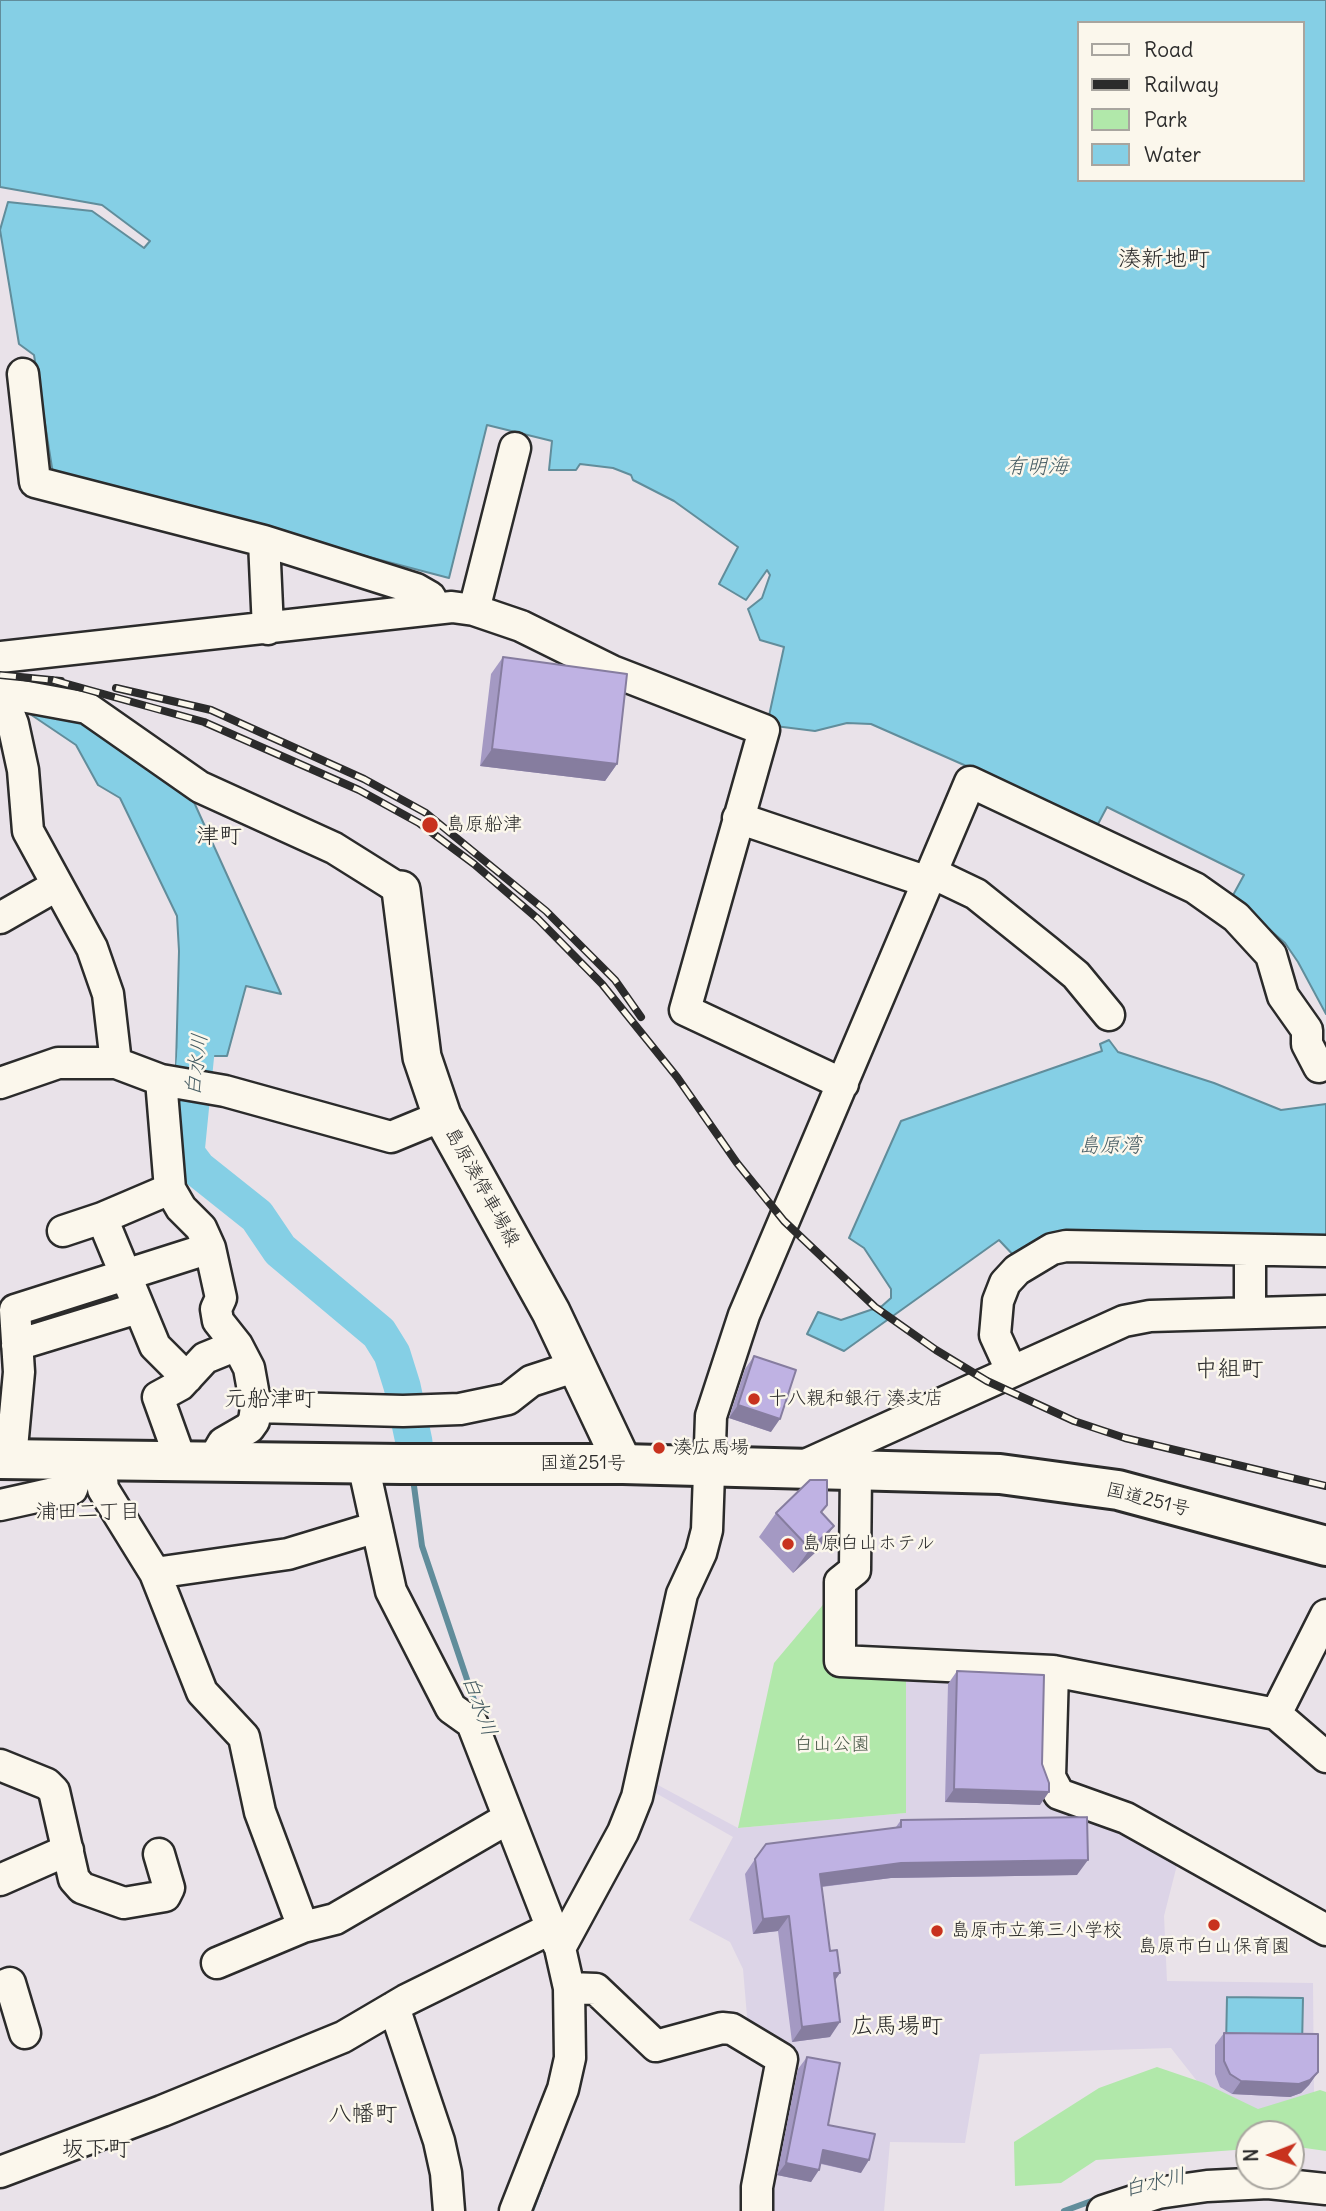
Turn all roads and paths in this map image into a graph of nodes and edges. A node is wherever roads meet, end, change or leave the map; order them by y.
1 (23, 374) dead end
2 (515, 448) dead end
3 (264, 541) junction
4 (435, 607) junction
5 (474, 610) junction
6 (268, 629) junction
7 (0, 657) edge
8 (1, 693) edge
9 (738, 818) junction
10 (930, 877) junction
11 (56, 886) junction
12 (401, 890) joint
13 (0, 918) edge
14 (1109, 1015) dead end
15 (116, 1063) junction
16 (1319, 1067) dead end
17 (166, 1081) junction
18 (0, 1083) edge
19 (843, 1084) junction
20 (442, 1116) junction
21 (170, 1189) junction
22 (102, 1218) junction
23 (62, 1231) dead end
24 (210, 1248) junction
25 (1250, 1250) junction
26 (1326, 1251) edge
27 (128, 1277) junction
28 (138, 1308) junction
29 (1326, 1311) edge
30 (1250, 1313) junction
31 (17, 1345) junction
32 (237, 1345) junction
33 (577, 1366) junction
34 (1011, 1370) junction
35 (187, 1378) junction
36 (256, 1407) junction
37 (7, 1413) edge
38 (92, 1458) junction
39 (6, 1459) edge
40 (197, 1461) junction
41 (363, 1464) junction
42 (623, 1464) junction
43 (709, 1466) junction
44 (797, 1469) junction
45 (856, 1470) junction
46 (0, 1505) edge
47 (377, 1527) junction
48 (1326, 1546) edge
49 (155, 1573) junction
50 (1326, 1615) edge
51 (1053, 1671) junction
52 (1276, 1714) junction
53 (1326, 1757) edge
54 (0, 1765) edge
55 (507, 1819) junction
56 (68, 1850) junction
57 (159, 1854) dead end
58 (0, 1880) edge
59 (303, 1927) junction
60 (1326, 1930) edge
61 (560, 1938) junction
62 (217, 1964) dead end
63 (0, 1987) edge
64 (569, 1988) junction
65 (394, 2007) junction
66 (25, 2033) dead end
67 (0, 2172) edge
68 (1326, 2189) edge
69 (449, 2211) edge
70 (515, 2211) edge
71 (757, 2211) edge
72 (1103, 2211) edge

1 - 3 street
2 - 5 street
3 - 4 street
3 - 6 street
4 - 5 street
4 - 6 street
5 - 9 street
6 - 7 street
8 - 11 street
8 - 12 street
9 - 10 street
9 - 19 street
10 - 14 street
10 - 16 street
10 - 19 street
11 - 13 street
11 - 15 street
12 - 20 main road, 島原湊停車場線
15 - 17 street
15 - 18 street
17 - 20 street
17 - 21 street
19 - 43 street
20 - 33 main road, 島原湊停車場線
21 - 22 street
21 - 24 street
22 - 23 street
22 - 27 street
24 - 27 street
24 - 32 street
25 - 26 street
25 - 30 street
25 - 34 street
27 - 28 street
27 - 31 street
28 - 31 street
28 - 35 street
29 - 30 street
30 - 34 street
31 - 37 street
32 - 35 street
32 - 36 street
33 - 36 street
33 - 42 main road, 島原湊停車場線
34 - 44 street
35 - 40 street
36 - 40 street
37 - 39 street
38 - 39 highway, 国道251号
38 - 40 highway, 国道251号
38 - 46 street
38 - 49 street
40 - 41 highway, 国道251号
41 - 42 highway, 国道251号
41 - 47 street
42 - 43 highway, 国道251号
43 - 44 highway, 国道251号
43 - 61 street
44 - 45 highway, 国道251号
45 - 48 highway, 国道251号
45 - 51 street
47 - 49 street
47 - 55 street
49 - 59 street
50 - 52 street
51 - 52 street
51 - 60 street
52 - 53 street
54 - 56 street
55 - 59 street
55 - 61 street
56 - 57 street
56 - 58 street
59 - 62 street
61 - 64 street
61 - 65 street
63 - 66 street
64 - 70 street
64 - 71 street
65 - 67 street
65 - 69 street
68 - 72 street

